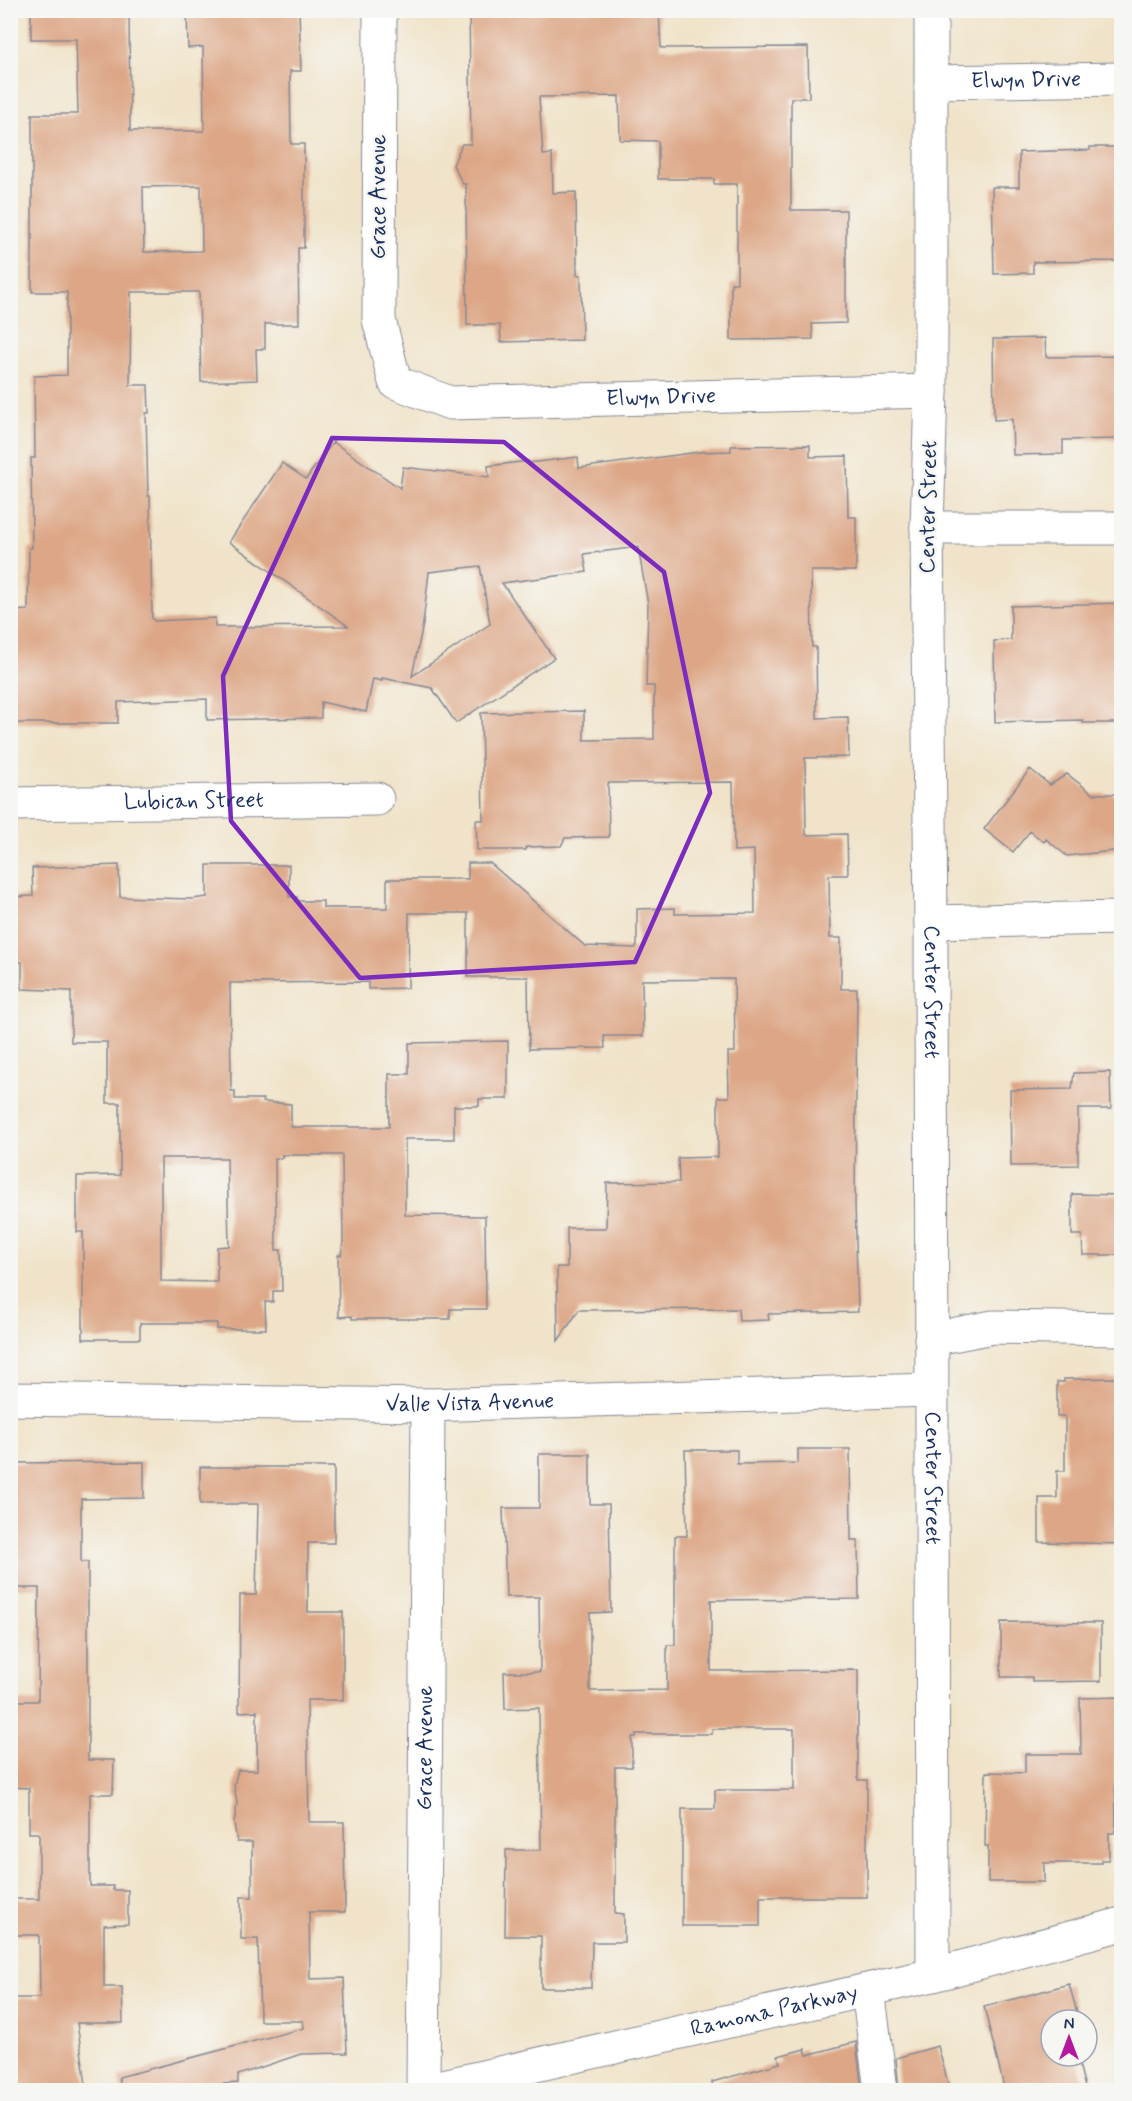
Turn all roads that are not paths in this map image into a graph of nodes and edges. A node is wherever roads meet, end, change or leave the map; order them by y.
1 (380, 10) edge
2 (931, 10) edge
3 (1122, 79) edge
4 (932, 82) junction
5 (394, 382) joint
6 (931, 391) junction
7 (927, 528) junction
8 (1122, 528) edge
9 (377, 799) dead end
10 (10, 804) edge
11 (1122, 918) edge
12 (931, 922) junction
13 (1122, 1329) edge
14 (931, 1340) junction
15 (931, 1390) junction
16 (10, 1399) edge
17 (428, 1405) junction
18 (1122, 1924) edge
19 (933, 1975) junction
20 (868, 1990) junction
21 (535, 2078) edge
22 (424, 2091) edge
23 (881, 2091) edge

1 - 5 street, Grace Avenue
2 - 4 street, Center Street
3 - 4 street, Elwyn Drive
4 - 6 street, Center Street
5 - 6 street, Elwyn Drive
6 - 7 street, Center Street
7 - 8 street
7 - 12 street, Center Street
9 - 10 street, Lubican Street
11 - 12 street
12 - 14 street, Center Street
13 - 14 street
14 - 15 street, Center Street
15 - 17 street, Valle Vista Avenue
15 - 19 street, Center Street
16 - 17 street, Valle Vista Avenue
17 - 22 street, Grace Avenue
18 - 19 street, Ramona Parkway
19 - 20 street, Ramona Parkway
20 - 21 street, Ramona Parkway
20 - 23 street
21 - 22 street, Ramona Parkway

